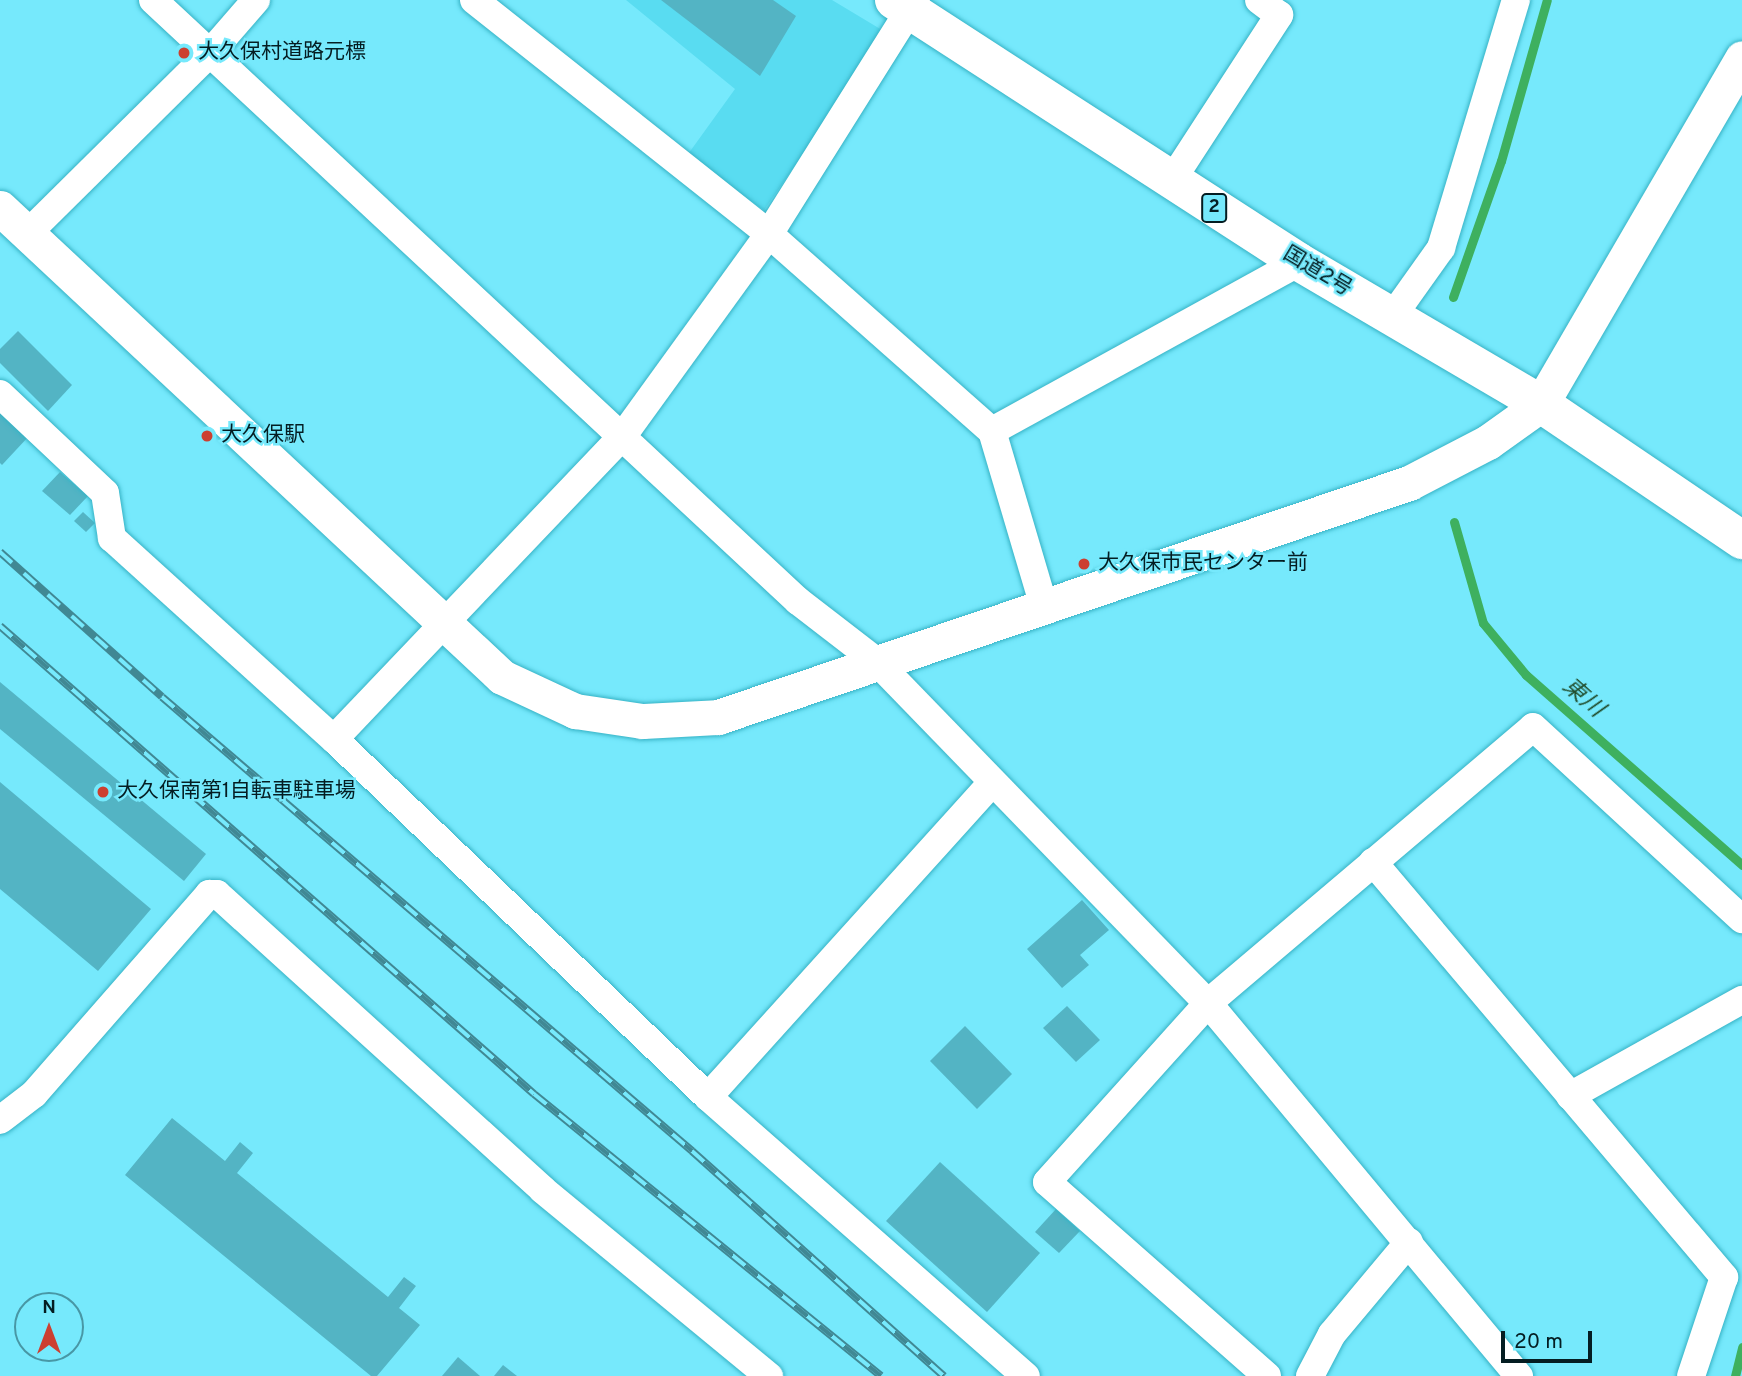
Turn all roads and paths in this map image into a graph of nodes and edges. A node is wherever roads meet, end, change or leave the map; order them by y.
1 (153, 0) edge
2 (256, 0) edge
3 (474, 0) edge
4 (1259, 0) edge
5 (1516, 0) edge
6 (907, 3) edge
7 (210, 53) junction
8 (1742, 59) edge
9 (1172, 180) junction
10 (9, 218) edge
11 (769, 234) junction
12 (1299, 262) junction
13 (1392, 317) junction
14 (0, 394) edge
15 (1541, 404) junction
16 (992, 431) junction
17 (622, 437) junction
18 (1742, 540) edge
19 (1044, 606) junction
20 (444, 626) junction
21 (876, 661) junction
22 (334, 739) junction
23 (991, 784) junction
24 (1374, 862) junction
25 (1742, 919) edge
26 (1742, 1000) edge
27 (1208, 1003) junction
28 (1570, 1096) junction
29 (708, 1097) junction
30 (0, 1120) edge
31 (1409, 1242) junction
32 (769, 1376) edge
33 (1026, 1376) edge
34 (1268, 1376) edge
35 (1310, 1376) edge
36 (1519, 1376) edge
37 (1691, 1376) edge

1 - 7 street
2 - 7 street
3 - 11 street
4 - 9 street
5 - 13 street
6 - 9 highway, 国道2号 / 2
6 - 11 street
7 - 10 street
7 - 17 street
8 - 15 street
9 - 12 highway, 国道2号 / 2
10 - 20 street
11 - 16 street
11 - 17 street
12 - 13 highway, 国道2号 / 2
12 - 16 street
13 - 15 highway, 国道2号 / 2
14 - 22 street
15 - 18 highway, 国道2号 / 2
15 - 19 street
16 - 19 street
17 - 20 street
17 - 21 street
19 - 21 street
20 - 21 street
20 - 22 street
21 - 23 street
22 - 29 street
23 - 27 street
23 - 29 street
24 - 25 street
24 - 27 street
24 - 28 street
26 - 28 street
27 - 31 street
27 - 34 street
28 - 37 street
29 - 33 street
30 - 32 street
31 - 35 street
31 - 36 street

